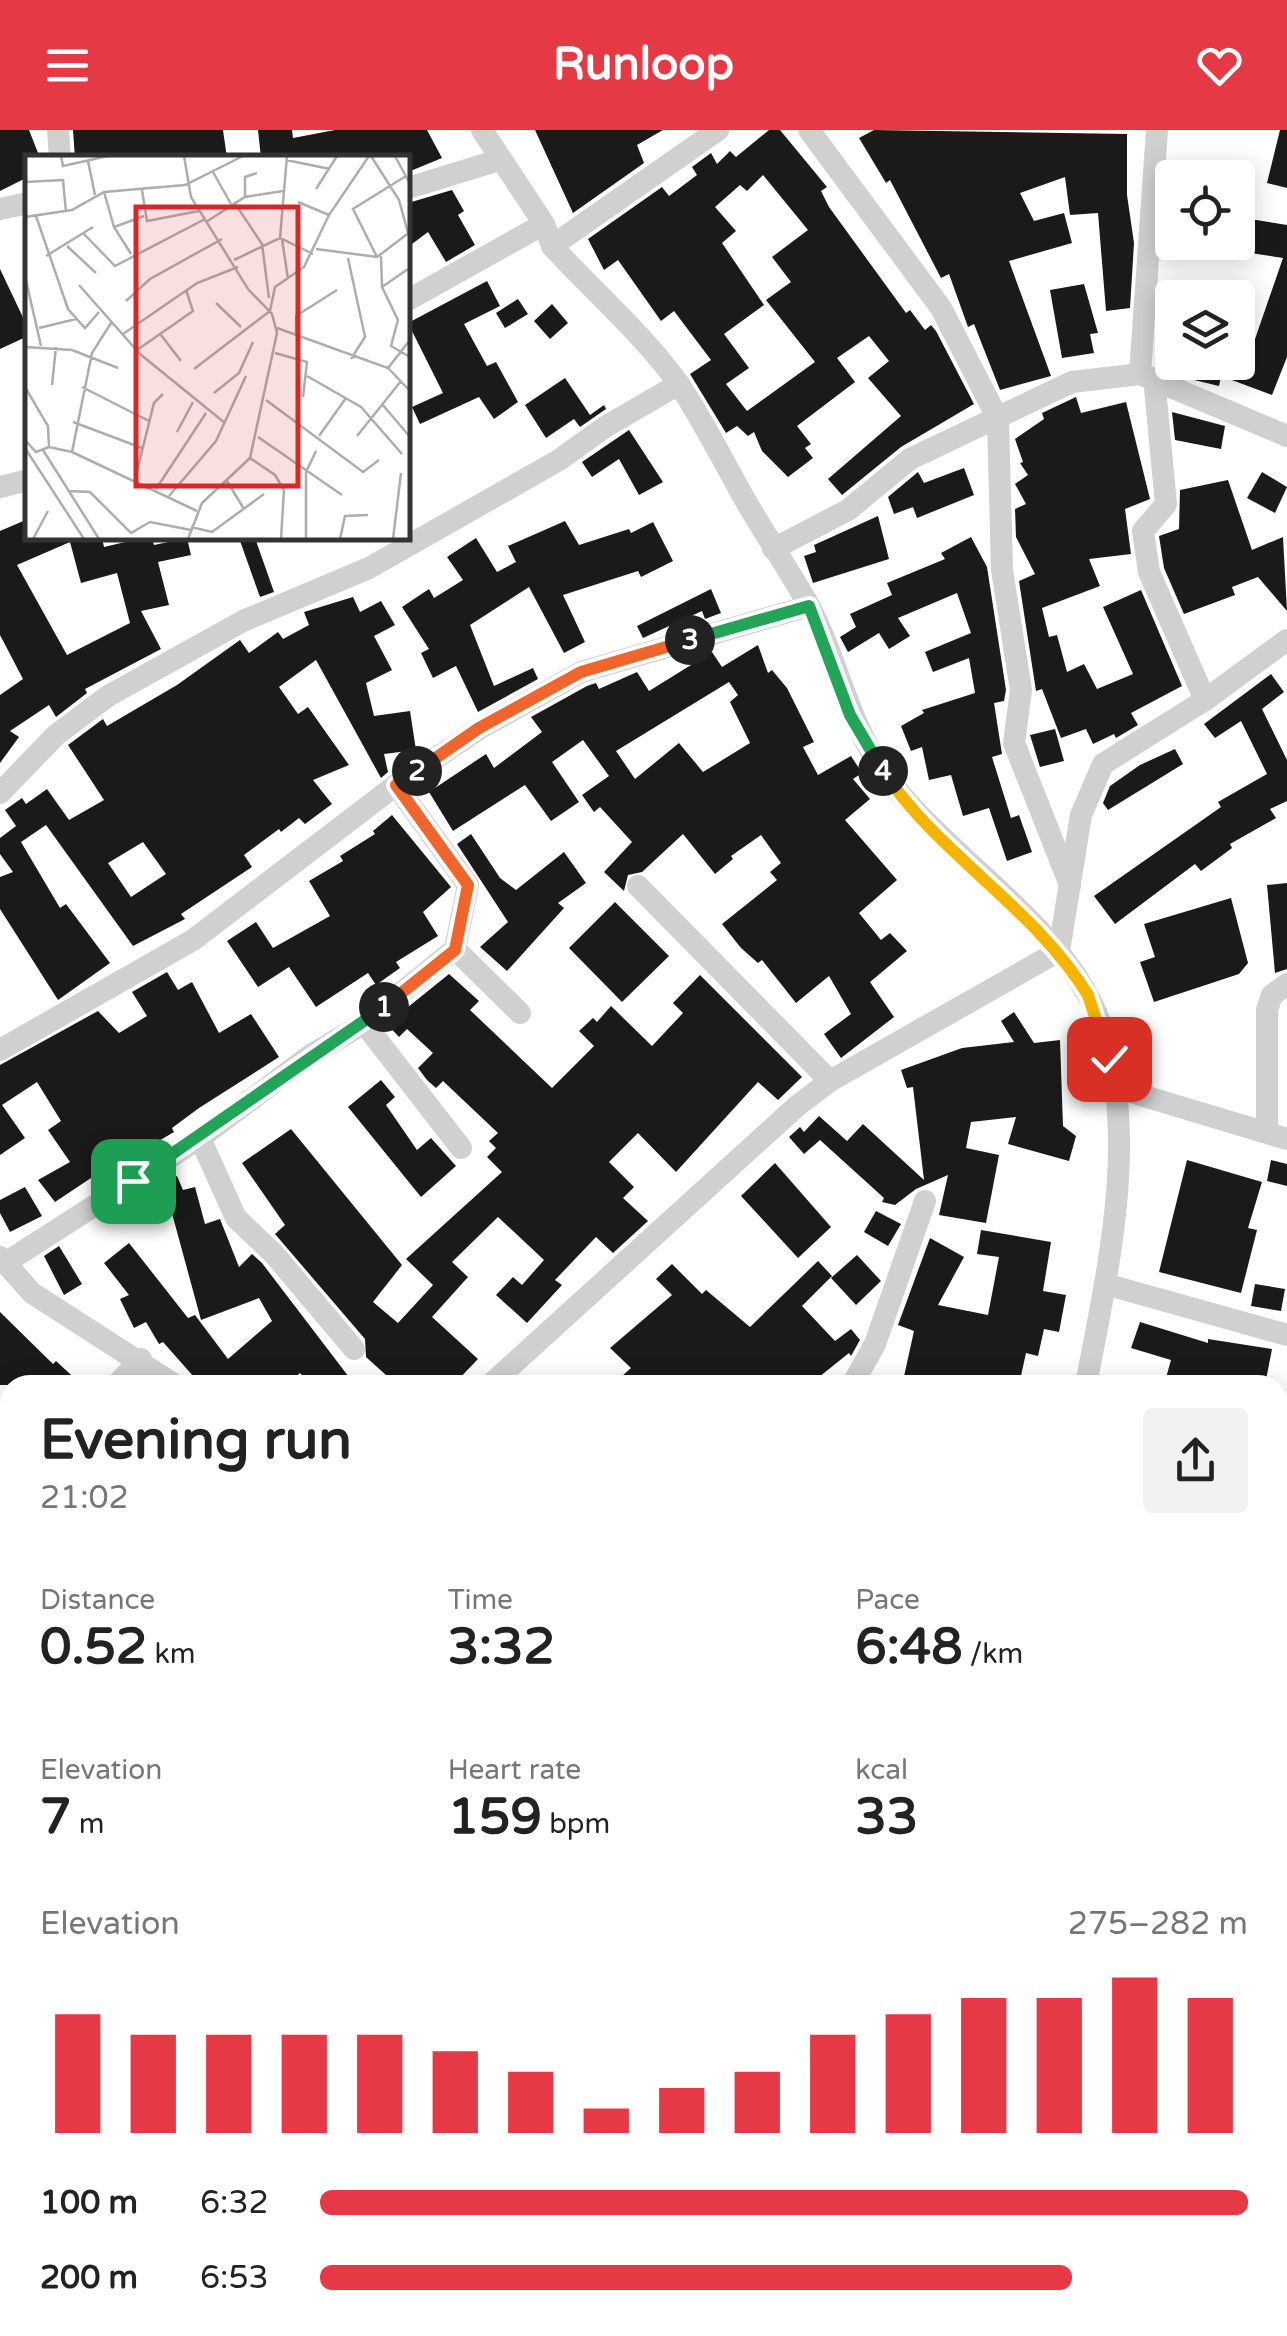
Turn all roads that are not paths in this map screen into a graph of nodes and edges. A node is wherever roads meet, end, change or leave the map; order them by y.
1 (58, 130) edge
2 (482, 130) edge
3 (718, 130) edge
4 (810, 130) edge
5 (1156, 130) edge
6 (60, 155) edge
7 (499, 160) junction
8 (410, 187) edge
9 (25, 204) edge
10 (0, 209) edge
11 (548, 235) junction
12 (410, 299) edge
13 (1147, 376) junction
14 (679, 384) junction
15 (998, 418) junction
16 (1287, 436) edge
17 (25, 481) edge
18 (0, 487) edge
19 (773, 549) junction
20 (809, 606) junction
21 (1287, 640) edge
22 (1206, 700) junction
23 (396, 785) junction
24 (0, 793) edge
25 (1070, 884) junction
26 (638, 886) dead end
27 (455, 950) junction
28 (1059, 951) junction
29 (1287, 984) edge
30 (520, 1013) dead end
31 (364, 1023) junction
32 (0, 1050) edge
33 (830, 1082) junction
34 (1114, 1087) junction
35 (1277, 1135) edge
36 (200, 1138) junction
37 (461, 1148) dead end
38 (925, 1200) dead end
39 (3, 1260) edge
40 (1105, 1284) junction
41 (1287, 1335) edge
42 (354, 1349) dead end
43 (142, 1359) junction
44 (126, 1375) edge
45 (162, 1375) edge
46 (501, 1375) edge
47 (858, 1375) edge
48 (1088, 1375) edge

1 - 6 street
2 - 7 street
3 - 11 street
4 - 15 street
5 - 13 street
7 - 8 street
7 - 11 street
9 - 10 street
11 - 12 street
11 - 14 street
13 - 15 street
13 - 16 street
13 - 22 street
14 - 19 street
14 - 24 street
15 - 19 street
15 - 25 street
17 - 18 street
19 - 20 street
20 - 23 street
20 - 28 street
21 - 22 street
22 - 25 street
23 - 27 street
23 - 32 street
25 - 28 street
26 - 33 street
27 - 30 street
27 - 31 street
28 - 33 street
28 - 34 street
29 - 35 street
31 - 36 street
31 - 37 street
33 - 46 street
34 - 35 street
34 - 40 street
36 - 39 street
36 - 42 street
38 - 47 street
39 - 43 street
40 - 41 street
40 - 48 street
43 - 44 street
43 - 45 street

